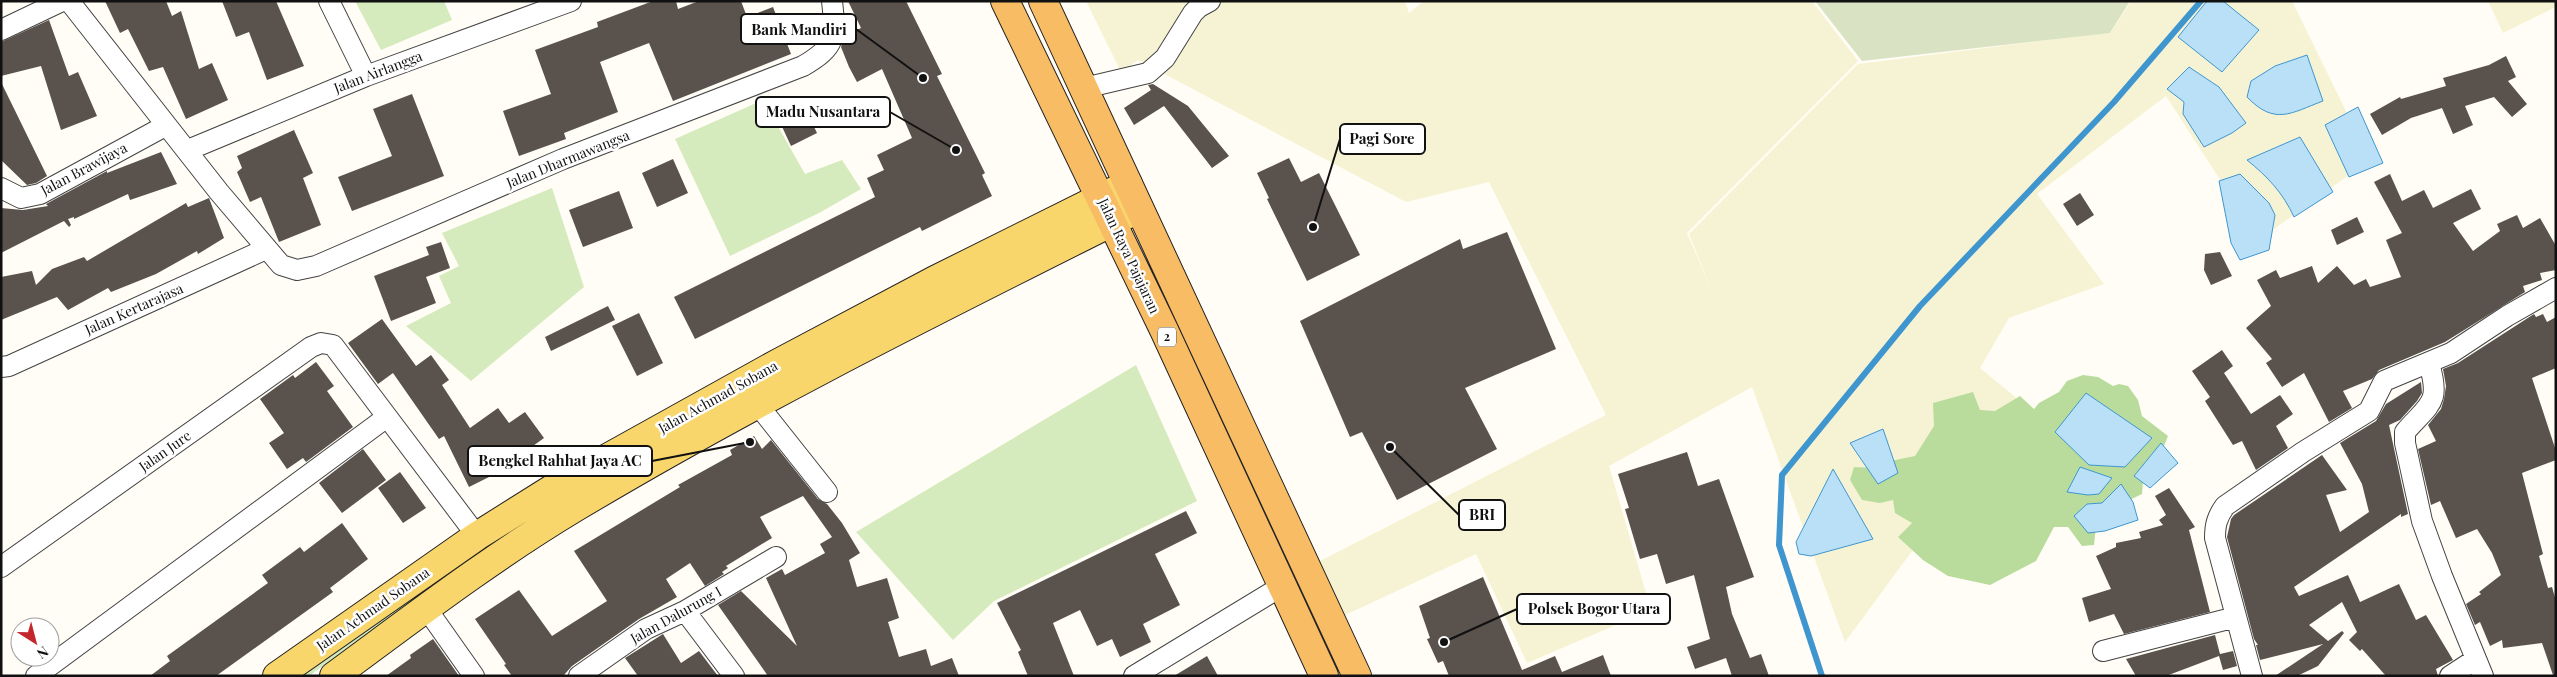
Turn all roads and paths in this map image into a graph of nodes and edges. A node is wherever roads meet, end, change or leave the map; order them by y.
1 (62, 1) edge
2 (69, 1) edge
3 (329, 1) edge
4 (570, 1) edge
5 (832, 1) edge
6 (1005, 1) edge
7 (1043, 1) edge
8 (1210, 1) edge
9 (1, 30) edge
10 (366, 76) junction
11 (1084, 88) junction
12 (165, 126) junction
13 (188, 150) junction
14 (1128, 184) junction
15 (1, 188) edge
16 (1101, 197) junction
17 (1138, 209) junction
18 (1112, 222) junction
19 (266, 249) junction
20 (2556, 288) edge
21 (2430, 363) junction
22 (1, 367) edge
23 (787, 373) junction
24 (758, 404) junction
25 (388, 417) junction
26 (827, 492) dead end
27 (477, 536) junction
28 (776, 557) dead end
29 (1, 567) edge
30 (1282, 586) junction
31 (426, 608) junction
32 (685, 611) junction
33 (2236, 617) junction
34 (2103, 651) dead end
35 (2480, 667) edge
36 (589, 673) edge
37 (36, 676) edge
38 (277, 676) edge
39 (334, 676) edge
40 (474, 676) edge
41 (734, 676) edge
42 (1134, 676) edge
43 (1324, 676) edge
44 (1357, 676) edge
45 (2252, 676) edge
46 (2450, 676) edge

1 - 9 street
2 - 12 street
3 - 10 street
4 - 10 street, Jalan Airlangga
5 - 19 street, Jalan Dharmawangsa
6 - 16 highway, Jalan Raya Pajajaran / 2
7 - 11 highway, Jalan Raya Pajajaran / 2
8 - 11 street
10 - 13 street, Jalan Airlangga
11 - 14 highway, Jalan Raya Pajajaran / 2
12 - 13 street
12 - 15 street, Jalan Brawijaya
13 - 19 street
14 - 16 main road, Jalan Achmad Sobana
14 - 17 highway, Jalan Raya Pajajaran / 2
16 - 18 highway, Jalan Raya Pajajaran / 2
16 - 23 main road, Jalan Achmad Sobana
17 - 18 main road, Jalan Achmad Sobana
17 - 44 highway, Jalan Raya Pajajaran / 2
18 - 23 main road, Jalan Achmad Sobana
18 - 30 highway, Jalan Raya Pajajaran / 2
19 - 22 street, Jalan Kertarajasa
20 - 21 street
21 - 33 street
21 - 35 street
23 - 24 main road, Jalan Achmad Sobana
23 - 27 main road, Jalan Achmad Sobana
24 - 26 street
24 - 31 main road, Jalan Achmad Sobana
25 - 27 street
25 - 29 street, Jalan Jure
25 - 37 street
27 - 38 main road, Jalan Achmad Sobana
28 - 32 street, Jalan Dalurung I
30 - 42 street
30 - 43 highway, Jalan Raya Pajajaran / 2
31 - 39 main road, Jalan Achmad Sobana
31 - 40 street
32 - 36 street, Jalan Dalurung I
32 - 41 street
33 - 34 street
33 - 45 street
35 - 46 street

